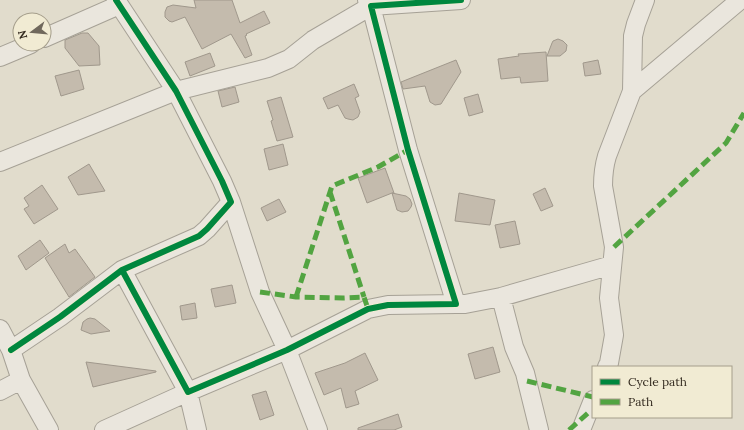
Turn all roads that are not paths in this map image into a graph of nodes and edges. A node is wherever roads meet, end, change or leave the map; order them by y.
1 (461, 0) edge
2 (644, 0) edge
3 (740, 0) edge
4 (118, 2) edge
5 (369, 3) edge
6 (52, 34) edge
7 (12, 52) edge
8 (0, 57) edge
9 (632, 90) junction
10 (176, 91) junction
11 (0, 162) edge
12 (231, 202) junction
13 (612, 265) junction
14 (122, 270) junction
15 (501, 297) junction
16 (456, 304) junction
17 (0, 330) edge
18 (11, 350) junction
19 (287, 350) junction
20 (607, 366) edge
21 (21, 380) junction
22 (0, 391) edge
23 (188, 392) junction
24 (592, 402) edge
25 (49, 430) edge
26 (104, 430) edge
27 (197, 430) edge
28 (318, 430) edge
29 (539, 430) edge
30 (581, 430) edge

1 - 5 street
2 - 9 street
3 - 9 street
4 - 6 street
4 - 10 street
5 - 10 street
5 - 16 street
7 - 8 street
9 - 13 street
10 - 11 street
10 - 12 street
12 - 14 street
12 - 19 street
13 - 15 street
13 - 20 street
14 - 18 street
14 - 23 street
15 - 16 street
15 - 29 street
16 - 19 street
17 - 18 street
18 - 21 street
19 - 23 street
19 - 28 street
21 - 22 street
21 - 25 street
23 - 26 street
23 - 27 street
24 - 30 street

